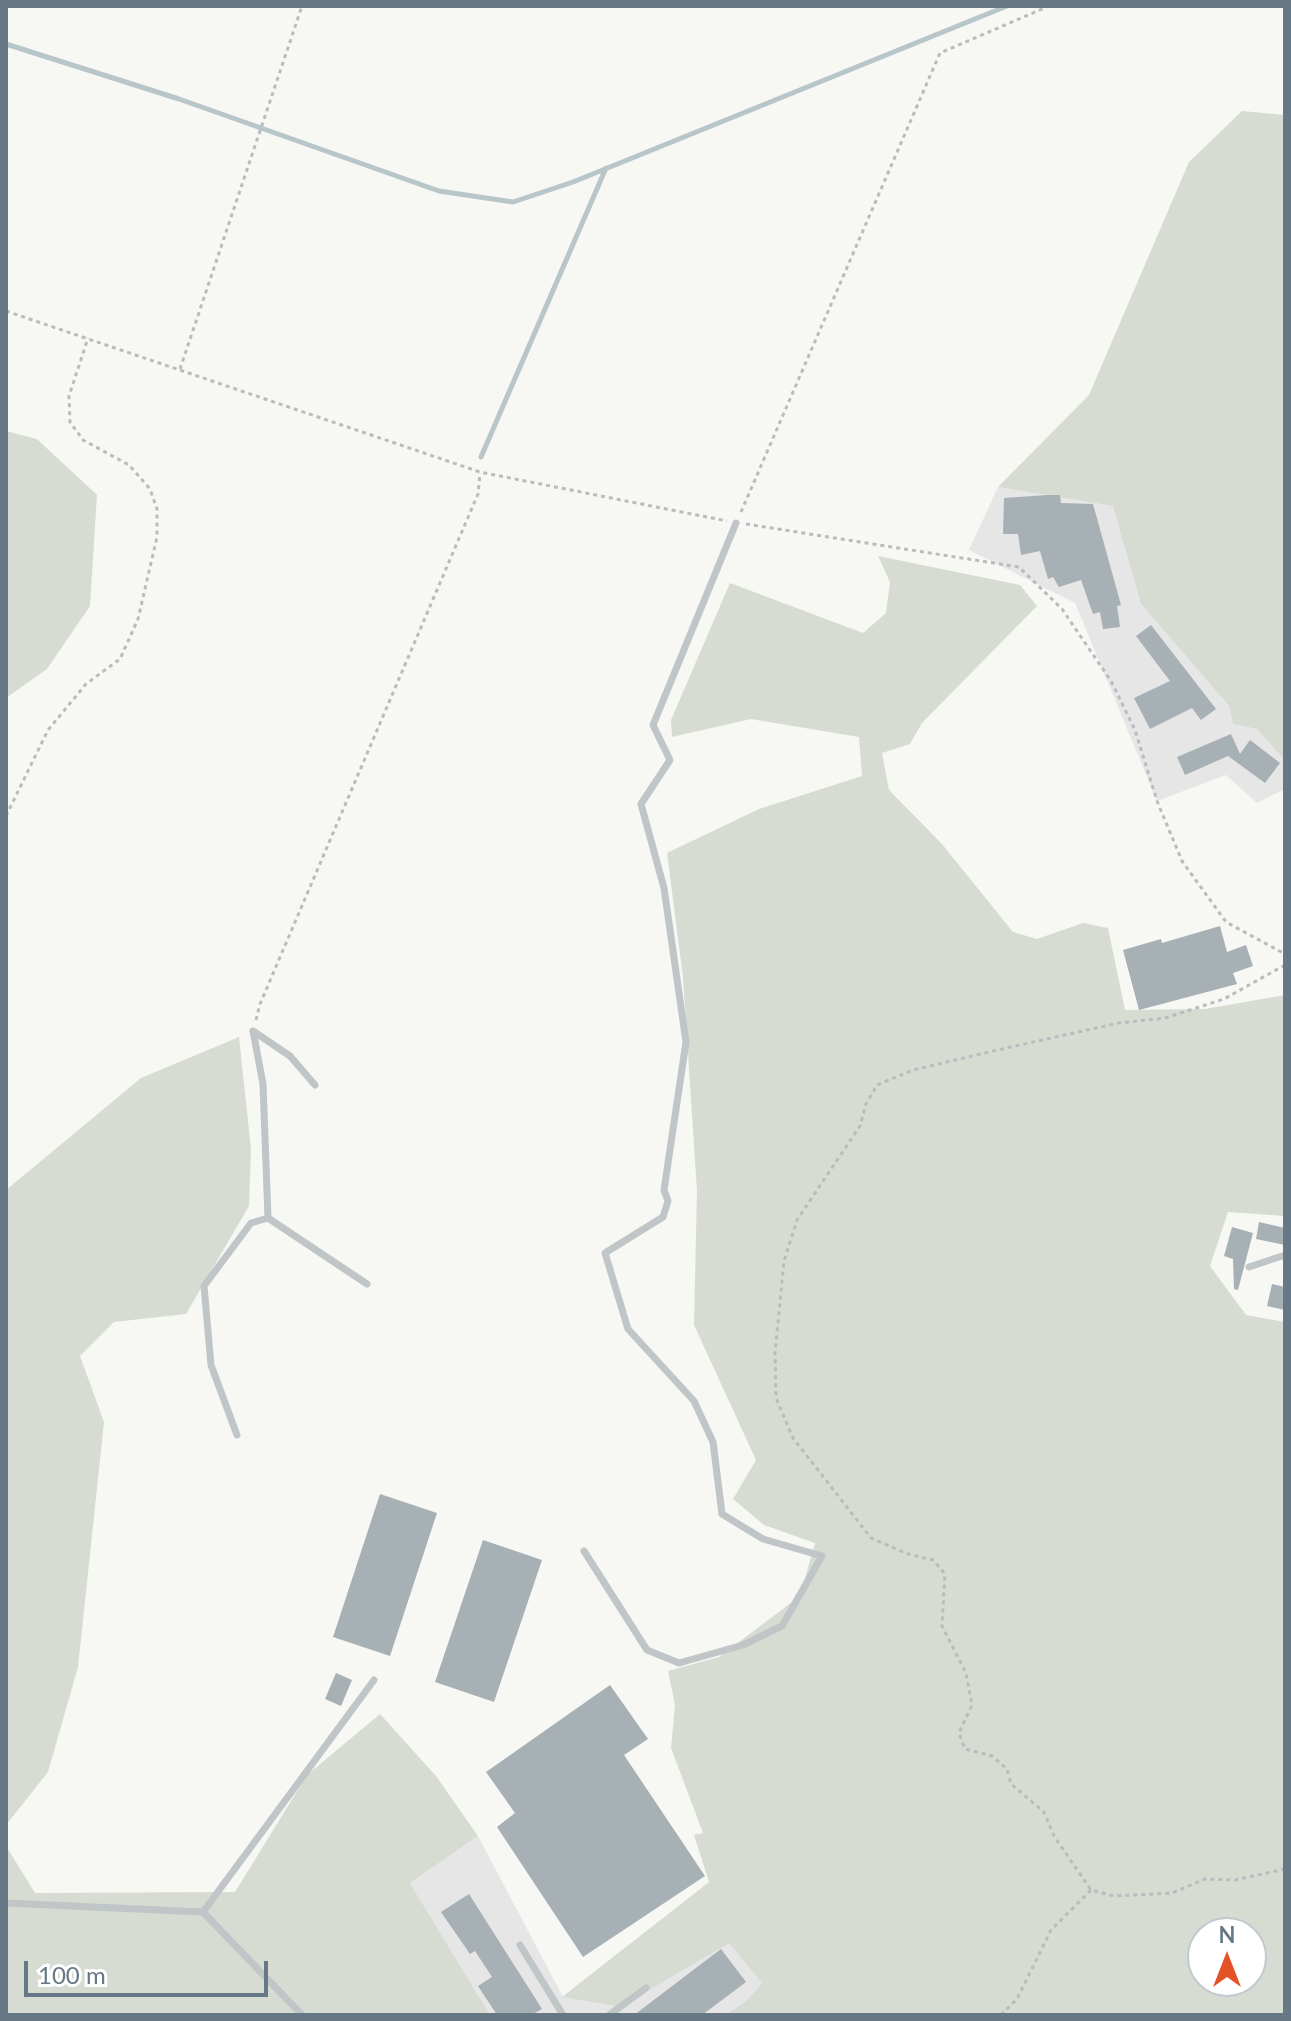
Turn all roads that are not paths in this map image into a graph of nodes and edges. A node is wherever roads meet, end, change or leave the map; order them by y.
1 (736, 523) road end
2 (315, 1085) dead end
3 (268, 1218) junction
4 (1285, 1255) edge
5 (1249, 1267) dead end
6 (367, 1284) dead end
7 (237, 1435) dead end
8 (584, 1551) dead end
9 (374, 1680) dead end
10 (6, 1903) edge
11 (203, 1912) junction
12 (520, 1945) dead end
13 (646, 1988) dead end
14 (302, 2015) edge
15 (563, 2015) edge
16 (609, 2015) edge

1 - 8 lane
2 - 3 lane
3 - 6 lane
3 - 7 lane
4 - 5 lane
9 - 11 lane
10 - 11 lane
11 - 14 lane
12 - 15 lane
13 - 16 lane

